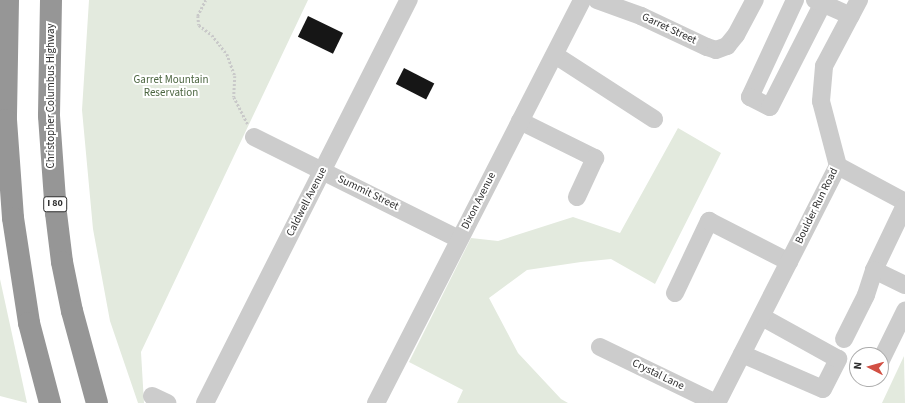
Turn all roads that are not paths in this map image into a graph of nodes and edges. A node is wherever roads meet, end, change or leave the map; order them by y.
1 (8, 0) edge
2 (51, 0) edge
3 (409, 0) edge
4 (582, 0) edge
5 (597, 0) edge
6 (755, 0) edge
7 (795, 0) edge
8 (859, 0) edge
9 (819, 2) edge
10 (851, 16) junction
11 (555, 55) junction
12 (654, 118) dead end
13 (520, 121) junction
14 (254, 137) road end
15 (838, 166) junction
16 (323, 171) junction
17 (577, 197) dead end
18 (905, 202) edge
19 (905, 205) edge
20 (459, 239) junction
21 (789, 262) junction
22 (874, 270) junction
23 (905, 285) edge
24 (675, 293) dead end
25 (905, 312) edge
26 (762, 316) junction
27 (844, 338) dead end
28 (600, 347) dead end
29 (888, 347) edge
30 (742, 354) junction
31 (50, 403) edge
32 (98, 403) edge
33 (205, 403) edge
34 (376, 403) edge
35 (716, 403) edge

1 - 31 highway
2 - 32 highway, Christopher Columbus Highway / I 80
3 - 16 street, Caldwell Avenue
4 - 11 street, Dixon Avenue
5 - 6 street, Garret Street
7 - 9 street
8 - 10 street, Boulder Run Road
9 - 10 street
10 - 15 street, Boulder Run Road
11 - 12 street
11 - 13 street, Dixon Avenue
13 - 17 street
13 - 20 street, Dixon Avenue
14 - 16 street, Summit Street
15 - 18 street
15 - 21 street, Boulder Run Road
16 - 20 street, Summit Street
16 - 33 street, Caldwell Avenue
19 - 22 street
20 - 34 street, Dixon Avenue
21 - 24 street
21 - 26 street, Boulder Run Road
22 - 23 street
22 - 27 street
25 - 29 street
26 - 30 street, Boulder Run Road
26 - 30 street
28 - 35 street, Crystal Lane
30 - 35 street, Boulder Run Road

